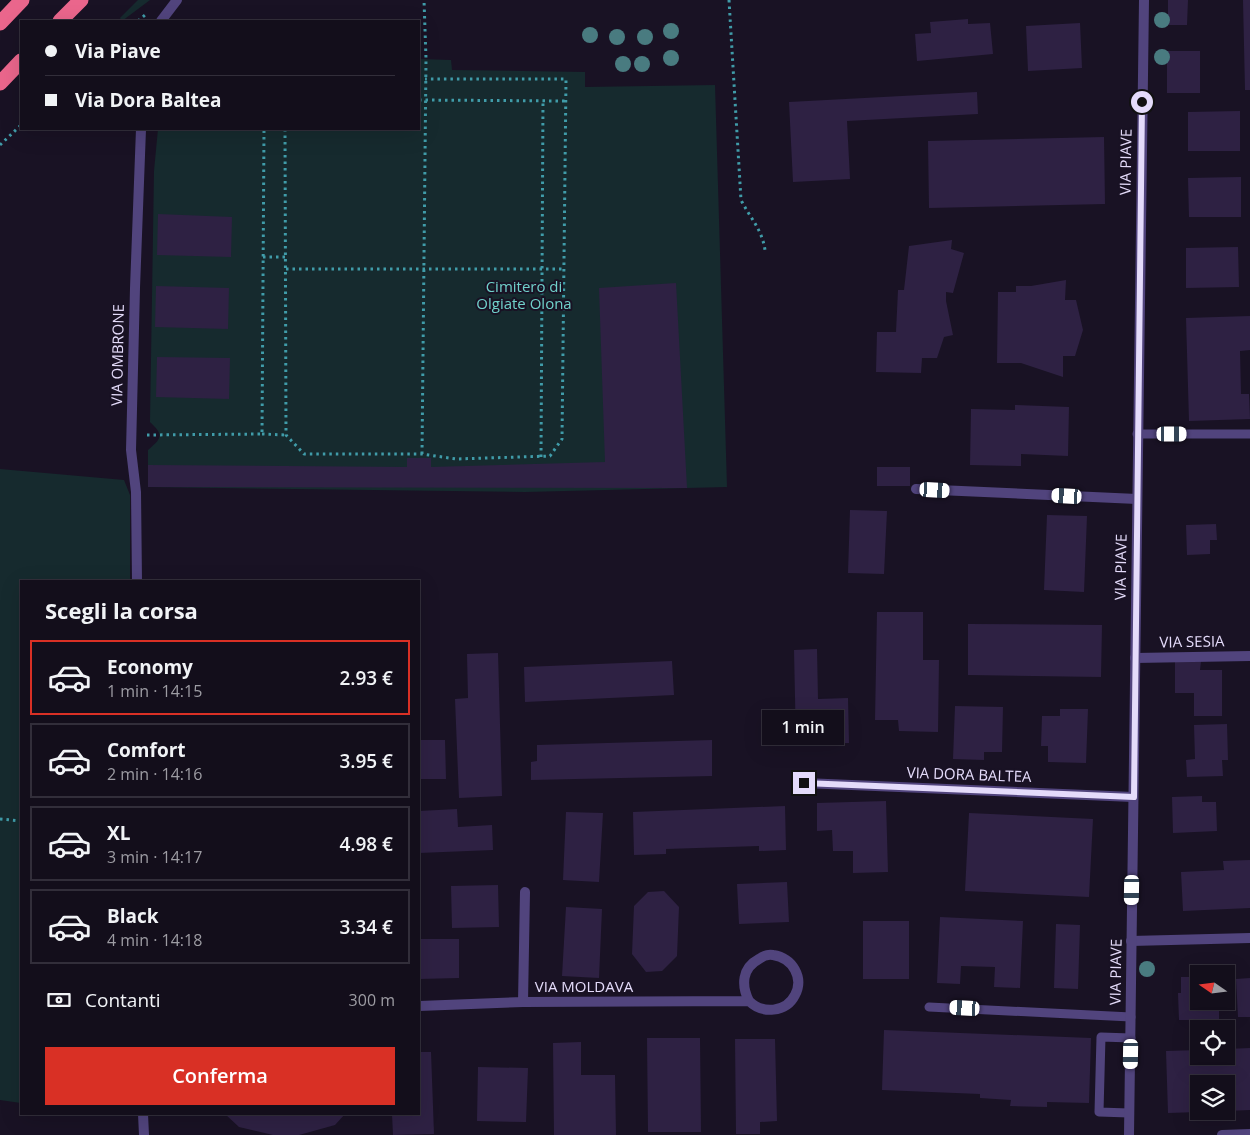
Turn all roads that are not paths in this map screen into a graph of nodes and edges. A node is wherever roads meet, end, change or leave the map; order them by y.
1 (22, 0) edge
2 (81, 0) edge
3 (177, 0) edge
4 (1144, 0) edge
5 (61, 20) edge
6 (162, 20) edge
7 (0, 23) edge
8 (20, 62) edge
9 (0, 83) edge
10 (141, 130) edge
11 (1137, 434) junction
12 (1250, 434) edge
13 (916, 489) dead end
14 (1137, 499) junction
15 (137, 580) edge
16 (1250, 656) edge
17 (1135, 658) junction
18 (804, 783) dead end
19 (1134, 797) junction
20 (525, 892) dead end
21 (1250, 938) edge
22 (1131, 941) junction
23 (749, 1001) junction
24 (523, 1002) junction
25 (420, 1006) edge
26 (929, 1007) dead end
27 (1131, 1017) junction
28 (1131, 1038) junction
29 (1129, 1113) junction
30 (143, 1115) edge
31 (1250, 1134) edge
32 (144, 1135) edge
33 (1129, 1135) edge
34 (1222, 1135) edge

1 - 7 highway
2 - 5 highway
3 - 6 street
4 - 11 street, VIA PIAVE
8 - 9 highway
10 - 15 street, VIA OMBRONE
11 - 12 lane
11 - 14 street, VIA PIAVE
13 - 14 street
14 - 17 street, VIA PIAVE
16 - 17 street, VIA SESIA
17 - 19 street, VIA PIAVE
18 - 19 street, VIA DORA BALTEA
19 - 22 street, VIA PIAVE
20 - 24 street
21 - 22 street
22 - 27 street, VIA PIAVE
23 - 23 street, VIA MOLDAVA
23 - 24 street, VIA MOLDAVA
24 - 25 street, VIA MOLDAVA
26 - 27 lane
27 - 28 street, VIA PIAVE
28 - 29 street, VIA PIAVE
28 - 29 lane
29 - 33 street, VIA PIAVE
30 - 32 street
31 - 34 street

